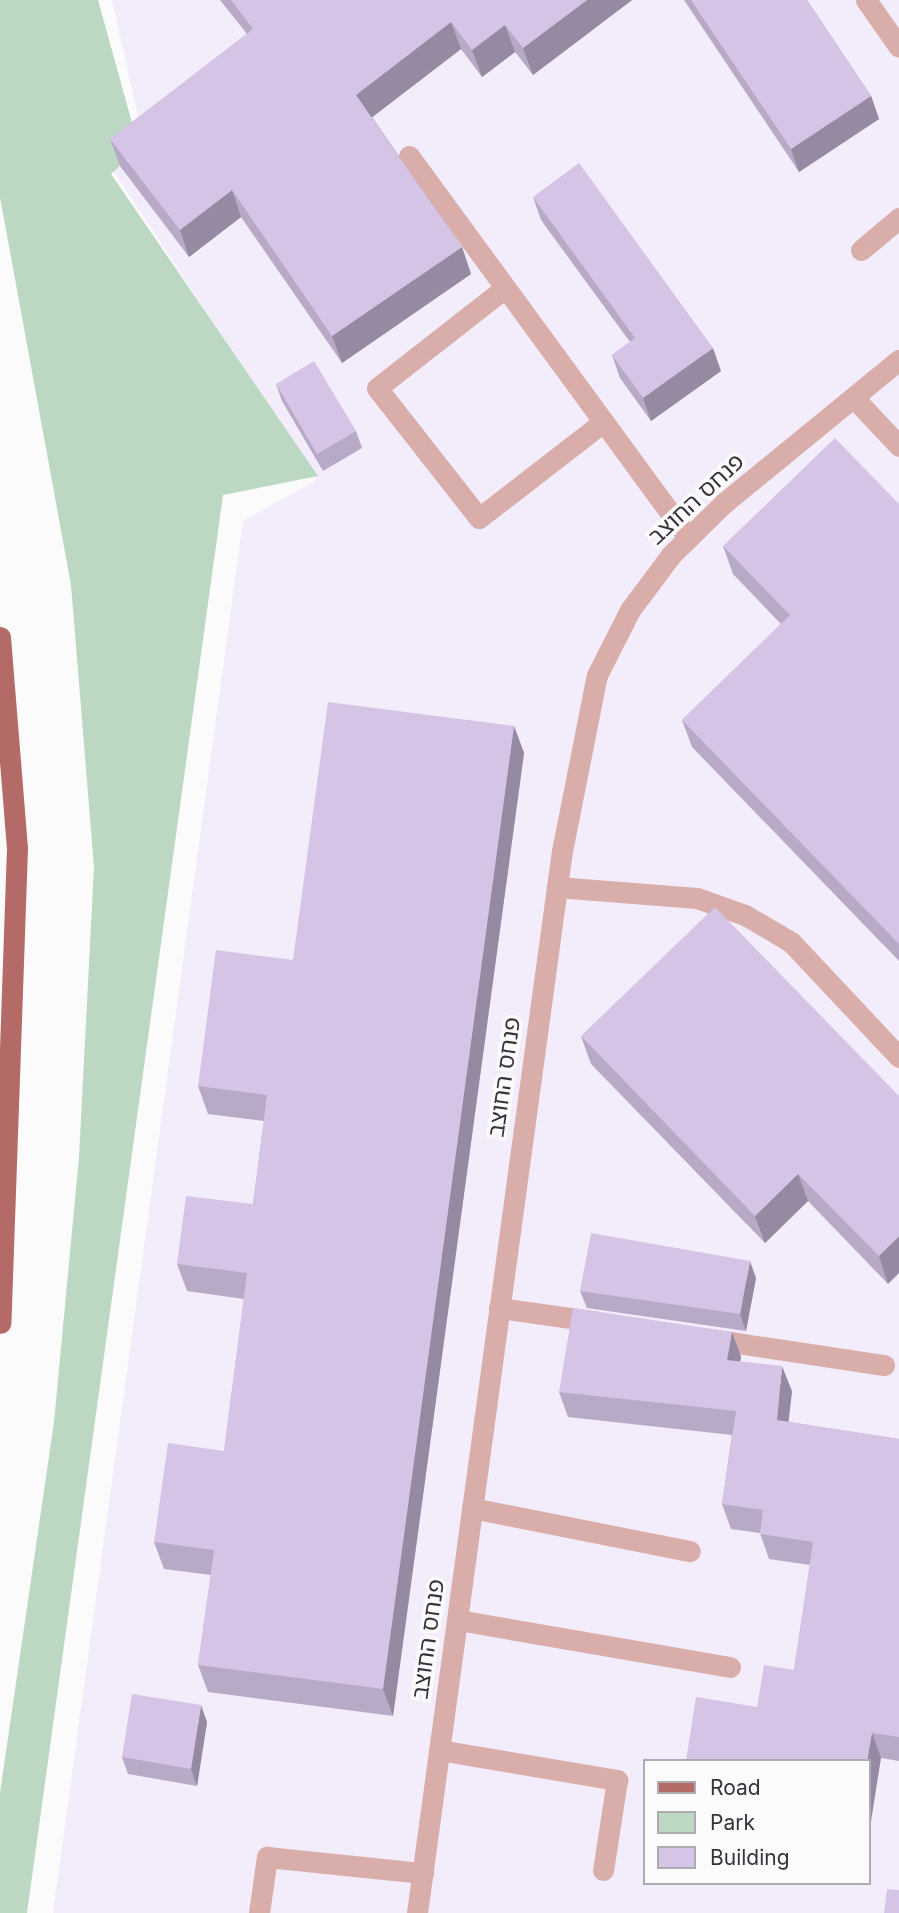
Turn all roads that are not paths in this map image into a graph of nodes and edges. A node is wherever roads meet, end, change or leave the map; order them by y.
1 (866, 0) edge
2 (899, 47) edge
3 (409, 156) dead end
4 (899, 218) edge
5 (861, 250) dead end
6 (505, 288) junction
7 (896, 364) edge
8 (854, 398) junction
9 (603, 422) junction
10 (899, 446) edge
11 (688, 537) junction
12 (0, 637) edge
13 (556, 887) junction
14 (899, 1057) edge
15 (499, 1308) junction
16 (0, 1323) edge
17 (623, 1326) edge
18 (692, 1336) edge
19 (884, 1365) dead end
20 (472, 1508) junction
21 (690, 1551) dead end
22 (457, 1620) junction
23 (730, 1667) dead end
24 (439, 1750) junction
25 (603, 1870) dead end
26 (423, 1873) junction
27 (260, 1913) edge
28 (417, 1913) edge

1 - 2 street
3 - 6 street
4 - 5 street
6 - 9 street
6 - 9 street
7 - 8 street, פנחס החוצב
8 - 10 street
8 - 11 street, פנחס החוצב
9 - 11 street
11 - 13 street, פנחס החוצב
12 - 16 main road
13 - 14 street
13 - 15 street, פנחס החוצב
15 - 17 street
15 - 20 street, פנחס החוצב
18 - 19 street
20 - 21 street
20 - 22 street, פנחס החוצב
22 - 23 street
22 - 24 street, פנחס החוצב
24 - 25 street
24 - 26 street, פנחס החוצב
26 - 27 street
26 - 28 street, פנחס החוצב

